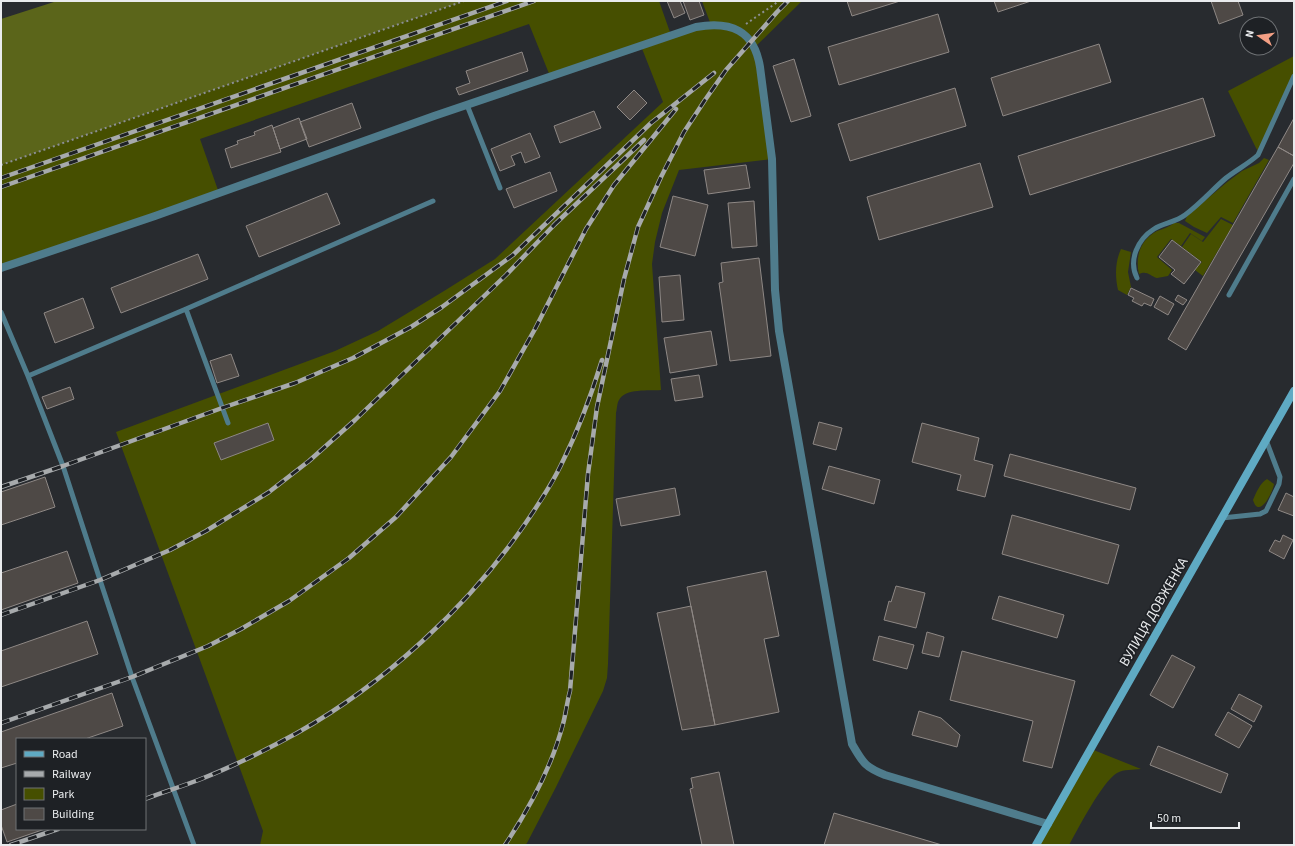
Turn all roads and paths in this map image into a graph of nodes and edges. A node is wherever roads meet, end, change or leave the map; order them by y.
1 (464, 1) edge
2 (778, 1) edge
3 (737, 30) junction
4 (1294, 76) edge
5 (467, 105) junction
6 (1, 165) edge
7 (1294, 179) edge
8 (500, 188) dead end
9 (433, 201) dead end
10 (1, 268) edge
11 (1136, 278) dead end
12 (1229, 295) dead end
13 (186, 310) junction
14 (1, 312) edge
15 (28, 376) junction
16 (1294, 391) edge
17 (228, 423) dead end
18 (1266, 440) junction
19 (1222, 518) junction
20 (1048, 824) junction
21 (194, 845) edge
22 (1036, 845) edge

1 - 6 path
2 - 3 path
3 - 5 street
3 - 20 street
4 - 11 lane
5 - 8 lane
5 - 10 street
7 - 12 lane
9 - 13 lane
13 - 15 lane
13 - 17 lane
14 - 15 lane
15 - 21 lane
16 - 18 main road, ВУЛИЦЯ ДОВЖЕНКА
18 - 19 main road, ВУЛИЦЯ ДОВЖЕНКА
18 - 19 lane
19 - 20 main road, ВУЛИЦЯ ДОВЖЕНКА
20 - 22 main road, ВУЛИЦЯ ДОВЖЕНКА

